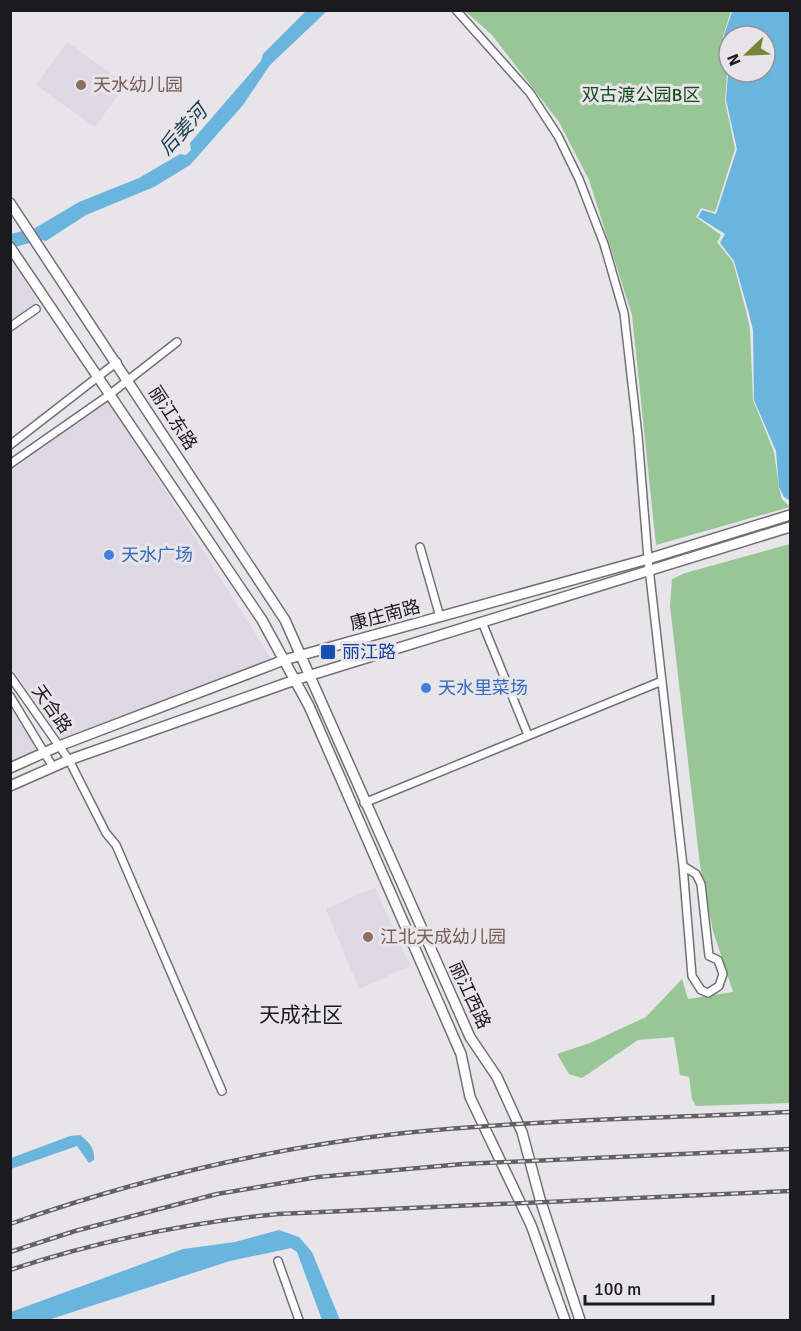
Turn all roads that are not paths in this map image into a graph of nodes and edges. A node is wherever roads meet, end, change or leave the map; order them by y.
1 (456, 10) edge
2 (12, 206) edge
3 (10, 247) edge
4 (36, 309) dead end
5 (10, 327) edge
6 (177, 342) dead end
7 (117, 362) junction
8 (98, 378) junction
9 (128, 379) junction
10 (109, 394) junction
11 (10, 445) edge
12 (10, 464) edge
13 (790, 515) edge
14 (790, 527) edge
15 (420, 547) dead end
16 (648, 559) junction
17 (650, 571) junction
18 (440, 617) junction
19 (482, 622) junction
20 (300, 656) junction
21 (284, 660) junction
22 (10, 676) edge
23 (308, 676) junction
24 (295, 680) junction
25 (662, 681) junction
26 (10, 696) edge
27 (528, 735) junction
28 (59, 746) junction
29 (44, 753) junction
30 (69, 760) junction
31 (10, 768) edge
32 (53, 768) junction
33 (10, 786) edge
34 (364, 803) junction
35 (683, 866) junction
36 (222, 1091) dead end
37 (278, 1262) dead end
38 (299, 1320) edge
39 (565, 1320) edge
40 (580, 1320) edge

1 - 16 street
2 - 7 main road, 丽江东路
3 - 8 main road
4 - 5 street
6 - 9 street
7 - 8 street
7 - 9 main road, 丽江东路
8 - 10 main road
8 - 11 street
9 - 10 street
9 - 20 main road, 丽江东路
10 - 12 street
10 - 21 main road
13 - 16 main road, 康庄南路
14 - 17 main road, 康庄南路
15 - 18 street
16 - 17 street
16 - 18 main road, 康庄南路
17 - 19 main road, 康庄南路
17 - 25 street
18 - 20 main road, 康庄南路
19 - 23 main road, 康庄南路
19 - 27 street
20 - 21 main road, 康庄南路
20 - 23 main road, 丽江西路
21 - 24 main road, 丽江西路
21 - 28 main road, 康庄南路
22 - 28 street, 天合路
23 - 24 main road, 康庄南路
23 - 34 main road, 丽江西路
24 - 30 main road, 康庄南路
24 - 39 main road, 丽江西路
25 - 27 street
25 - 35 street
26 - 29 street, 天合路
27 - 34 street
28 - 29 main road, 康庄南路
28 - 30 street, 天合路
29 - 31 main road, 康庄南路
29 - 32 street, 天合路
30 - 32 main road, 康庄南路
30 - 36 street, 天合路
32 - 33 main road, 康庄南路
34 - 40 main road, 丽江西路
35 - 35 street
37 - 38 street

